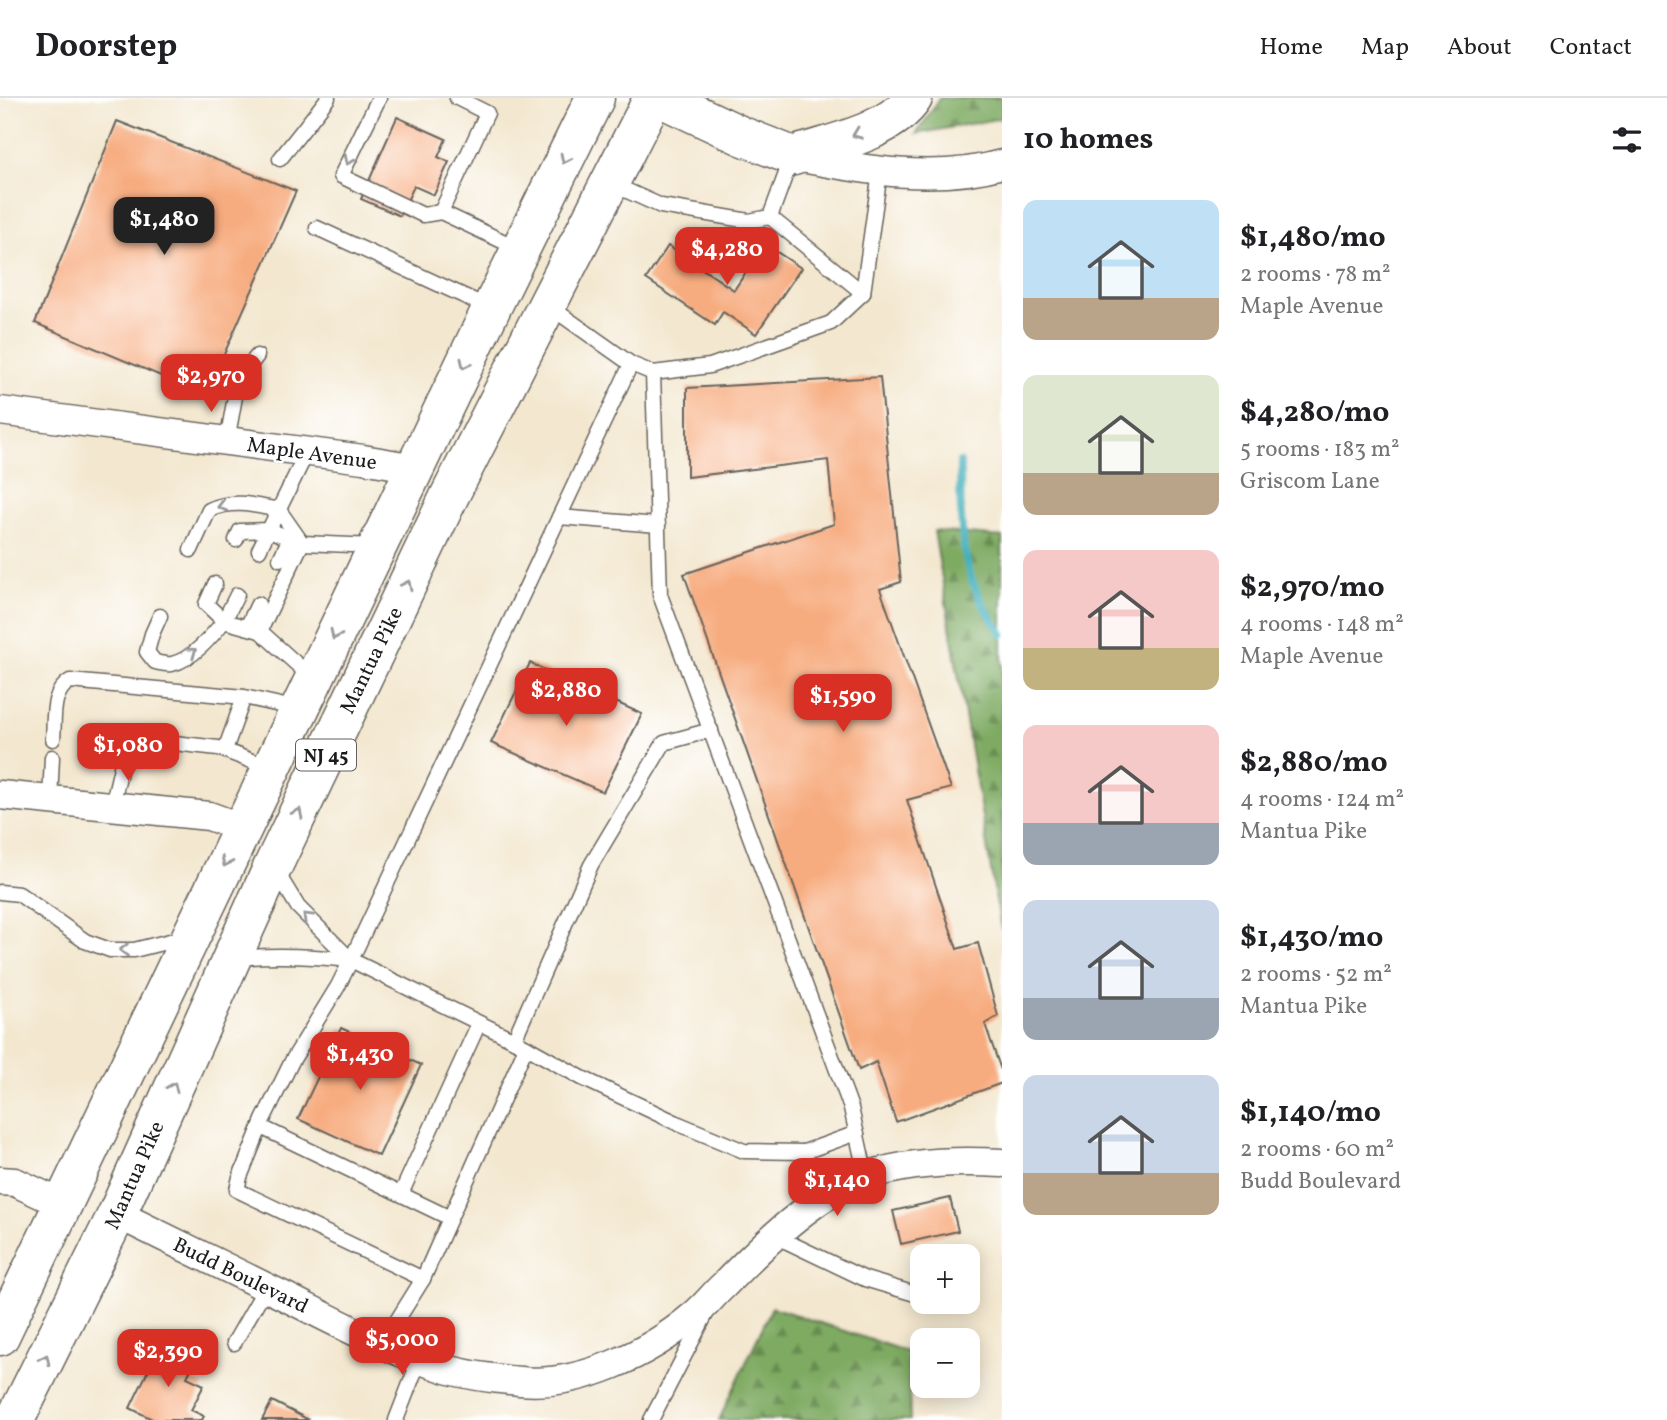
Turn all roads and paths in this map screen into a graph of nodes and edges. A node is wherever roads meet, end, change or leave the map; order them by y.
1 (328, 98) edge
2 (379, 98) edge
3 (457, 98) edge
4 (595, 98) edge
5 (653, 98) edge
6 (660, 98) edge
7 (913, 98) edge
8 (793, 156) junction
9 (280, 159) dead end
10 (1002, 164) edge
11 (880, 172) junction
12 (610, 183) junction
13 (441, 212) junction
14 (769, 217) junction
15 (317, 228) dead end
16 (521, 250) junction
17 (863, 293) junction
18 (548, 304) junction
19 (491, 309) junction
20 (257, 356) dead end
21 (631, 364) junction
22 (653, 373) junction
23 (0, 411) edge
24 (227, 441) junction
25 (307, 452) junction
26 (415, 468) junction
27 (279, 510) junction
28 (559, 517) junction
29 (658, 525) junction
30 (269, 530) junction
31 (236, 540) dead end
32 (296, 541) junction
33 (377, 546) junction
34 (191, 550) dead end
35 (259, 550) dead end
36 (280, 559) dead end
37 (215, 584) dead end
38 (237, 594) dead end
39 (258, 604) dead end
40 (160, 616) dead end
41 (223, 621) junction
42 (253, 629) junction
43 (306, 695) junction
44 (244, 697) junction
45 (711, 730) junction
46 (53, 739) dead end
47 (225, 750) junction
48 (52, 757) dead end
49 (271, 768) junction
50 (0, 795) edge
51 (50, 800) junction
52 (111, 806) junction
53 (242, 828) junction
54 (273, 866) junction
55 (0, 892) edge
56 (190, 936) junction
57 (230, 959) junction
58 (351, 960) junction
59 (480, 1023) junction
60 (520, 1043) junction
61 (261, 1126) junction
62 (857, 1133) junction
63 (804, 1152) junction
64 (1002, 1163) edge
65 (866, 1176) junction
66 (0, 1181) edge
67 (401, 1194) junction
68 (817, 1202) junction
69 (62, 1204) junction
70 (117, 1214) junction
71 (450, 1217) junction
72 (775, 1237) junction
73 (423, 1279) junction
74 (266, 1287) junction
75 (719, 1289) junction
76 (910, 1292) edge
77 (0, 1336) edge
78 (234, 1343) dead end
79 (383, 1343) junction
80 (420, 1358) junction
81 (15, 1420) edge
82 (396, 1420) edge
83 (651, 1420) edge

1 - 9 lane
2 -> 13 lane
3 - 13 lane
4 -> 16 main road, Mantua Pike / NJ 45
5 - 12 main road, Mantua Pike / NJ 45
6 - 8 main road
7 -> 8 main road
8 - 11 street
8 - 14 lane
10 - 11 street
11 - 17 lane
12 - 14 lane
12 - 18 main road, Mantua Pike / NJ 45
13 - 16 lane
14 - 17 lane
15 - 19 lane
16 - 19 main road, Mantua Pike / NJ 45
17 - 22 lane
18 - 21 lane
54 -> 18 main road, Mantua Pike / NJ 45
19 -> 26 main road, Mantua Pike / NJ 45
20 - 24 lane
21 - 22 lane
21 - 28 lane
22 - 29 lane
23 - 24 street, Maple Avenue
24 - 25 street, Maple Avenue
25 - 26 street, Maple Avenue
25 - 27 lane
26 - 33 main road, Mantua Pike / NJ 45
27 - 30 lane
27 - 32 lane
27 -> 34 lane
28 - 29 lane
28 - 58 lane
29 - 45 lane
30 - 31 lane
30 - 32 lane
30 - 35 lane
32 - 33 lane
32 - 36 lane
32 - 42 lane
33 -> 43 main road, Mantua Pike / NJ 45
37 - 41 lane
38 - 41 lane
39 - 42 lane
40 -> 41 lane
41 - 42 lane
42 - 43 lane
43 - 44 lane
43 - 49 main road, Mantua Pike / NJ 45
44 - 46 lane
44 - 47 lane
45 - 60 lane
45 - 62 lane
47 - 49 lane
47 - 52 lane
48 - 51 lane
49 - 53 main road, Mantua Pike / NJ 45
50 - 51 street
51 - 52 street
52 - 53 street
53 -> 56 main road, Mantua Pike / NJ 45
54 - 57 main road, Mantua Pike / NJ 45
58 -> 54 lane
56 -> 55 lane
56 - 69 main road, Mantua Pike / NJ 45
57 - 58 lane
70 -> 57 main road, Mantua Pike / NJ 45
58 - 59 lane
58 - 61 lane
59 - 60 lane
59 - 67 lane
60 - 63 lane
60 - 71 lane
61 - 67 lane
61 - 73 lane
62 - 63 lane
62 - 65 lane
63 - 68 lane
64 - 65 street, Budd Boulevard
65 - 68 street, Budd Boulevard
66 - 69 street
67 - 71 lane
68 - 72 street, Budd Boulevard
69 - 77 main road, Mantua Pike / NJ 45
70 - 74 street, Budd Boulevard
81 -> 70 main road, Mantua Pike / NJ 45
71 - 73 lane
72 - 75 street, Budd Boulevard
72 - 76 lane
73 - 79 lane
74 - 78 lane
74 - 79 street, Budd Boulevard
75 - 80 street, Budd Boulevard
75 - 83 lane
79 - 80 street, Budd Boulevard
80 - 82 lane

